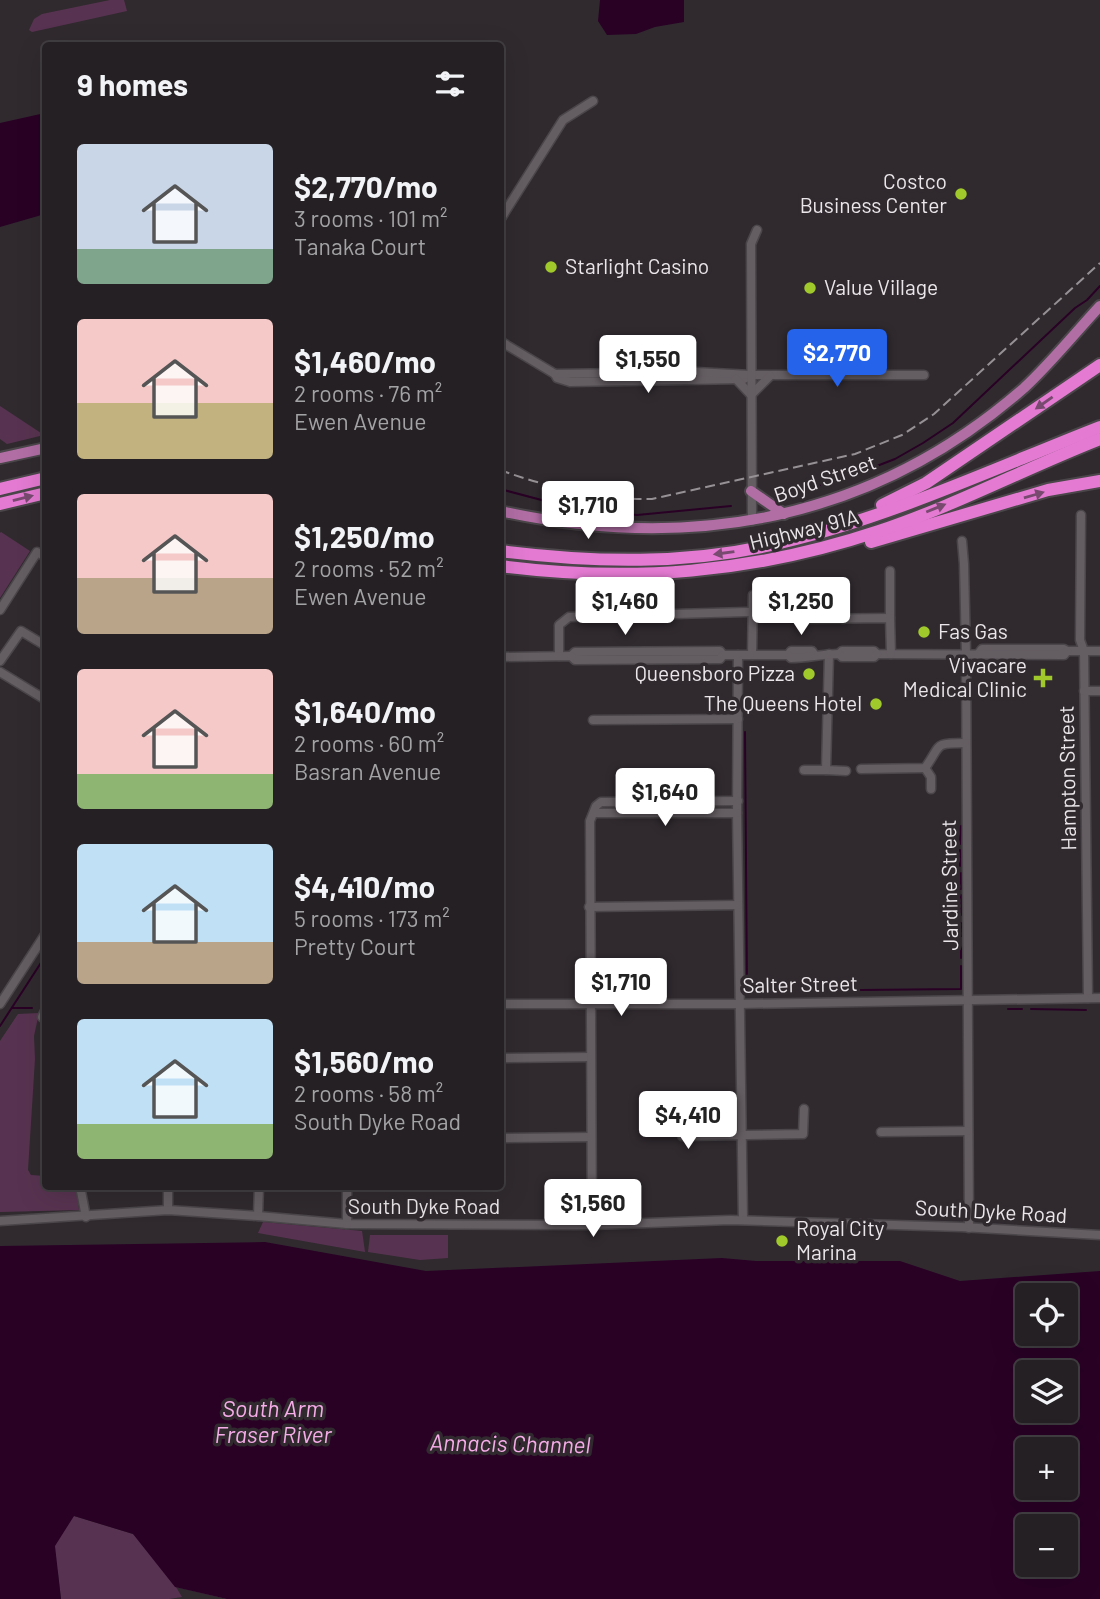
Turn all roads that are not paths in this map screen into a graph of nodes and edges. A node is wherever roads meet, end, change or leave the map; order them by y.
1 (593, 101) dead end
2 (504, 214) edge
3 (757, 230) dead end
4 (1100, 306) edge
5 (504, 343) edge
6 (1100, 365) edge
7 (555, 374) junction
8 (751, 375) junction
9 (770, 375) junction
10 (924, 375) dead end
11 (736, 379) junction
12 (751, 395) junction
13 (1100, 427) edge
14 (1100, 439) edge
15 (42, 449) edge
16 (0, 458) edge
17 (42, 479) edge
18 (1100, 481) edge
19 (0, 489) edge
20 (751, 491) junction
21 (42, 494) edge
22 (0, 504) edge
23 (504, 512) edge
24 (784, 514) junction
25 (1081, 515) dead end
26 (752, 521) junction
27 (839, 528) junction
28 (962, 541) dead end
29 (504, 551) edge
30 (802, 553) junction
31 (42, 555) edge
32 (504, 566) edge
33 (890, 571) dead end
34 (843, 583) dead end
35 (786, 593) dead end
36 (753, 595) dead end
37 (0, 610) edge
38 (752, 612) junction
39 (786, 612) junction
40 (890, 618) junction
41 (843, 619) junction
42 (42, 644) edge
43 (1084, 651) junction
44 (1100, 651) edge
45 (966, 653) junction
46 (829, 654) junction
47 (891, 654) junction
48 (738, 655) junction
49 (752, 655) junction
50 (559, 656) junction
51 (504, 657) edge
52 (0, 662) edge
53 (0, 672) edge
54 (1084, 691) junction
55 (1100, 691) edge
56 (42, 698) edge
57 (737, 719) junction
58 (593, 720) dead end
59 (965, 744) junction
60 (925, 768) junction
61 (861, 769) dead end
62 (804, 770) dead end
63 (826, 770) junction
64 (846, 771) dead end
65 (932, 789) dead end
66 (738, 801) junction
67 (594, 813) junction
68 (737, 813) junction
69 (738, 905) junction
70 (589, 907) junction
71 (42, 939) edge
72 (1088, 998) junction
73 (1100, 998) edge
74 (968, 999) junction
75 (590, 1003) junction
76 (0, 1004) edge
77 (504, 1004) edge
78 (740, 1004) junction
79 (590, 1057) junction
80 (504, 1058) edge
81 (804, 1109) dead end
82 (681, 1110) dead end
83 (967, 1130) junction
84 (881, 1132) dead end
85 (591, 1137) junction
86 (743, 1137) junction
87 (504, 1138) edge
88 (81, 1190) edge
89 (168, 1190) edge
90 (259, 1190) edge
91 (347, 1190) edge
92 (168, 1210) junction
93 (258, 1216) junction
94 (86, 1217) junction
95 (743, 1220) junction
96 (0, 1221) edge
97 (347, 1224) junction
98 (592, 1225) junction
99 (969, 1228) junction
100 (1100, 1235) edge

1 - 2 street
3 - 8 street
4 - 24 main road, Boyd Street
5 - 7 street
6 -> 27 highway
7 - 8 street
7 - 11 street
8 - 9 street
8 - 11 street
8 - 12 street
9 - 10 street
9 - 12 street
11 - 12 street
12 - 20 street
13 - 27 highway, Highway 91A
30 -> 14 highway, Highway 91A
15 - 16 main road
17 - 19 highway
30 -> 18 highway
20 - 24 main road
20 - 26 street
22 -> 21 highway
23 - 26 main road, Boyd Street
24 - 26 main road, Boyd Street
25 - 43 street, Hampton Street
27 -> 29 highway, Highway 91A
28 - 45 street, Jardine Street
30 - 32 highway, Highway 91A
31 - 37 street
33 - 40 street
34 - 41 street
35 - 39 street
36 - 38 street
38 - 39 street
38 - 49 street
38 - 50 street
39 - 41 street
40 - 41 street
40 - 47 street
42 - 52 street
43 - 44 street
43 - 45 street
43 - 54 street, Hampton Street
45 - 47 street
45 - 59 street, Jardine Street
46 - 47 street
46 - 49 street
46 - 63 street
48 - 49 street
48 - 50 street
48 - 57 street
50 - 51 street
53 - 56 street
54 - 55 street
54 - 72 street, Hampton Street
57 - 58 street
57 - 66 street
59 - 60 street
59 - 74 street, Jardine Street
60 - 61 street
60 - 65 street
62 - 63 street
63 - 64 street
66 - 67 street
66 - 68 street
67 - 68 street
67 - 70 street
68 - 69 street
69 - 70 street
69 - 78 street
70 - 75 street
71 - 76 street
72 - 73 street, Salter Street
72 - 74 street, Salter Street
74 - 78 street, Salter Street
74 - 83 street, Jardine Street
75 - 77 street, Salter Street
75 - 78 street, Salter Street
75 - 79 street
78 - 86 street
79 - 80 street
79 - 85 street
81 - 86 street
82 - 86 street
83 - 84 street
83 - 99 street, Jardine Street
85 - 87 street
85 - 98 street
86 - 95 street
88 - 94 street
89 - 92 street
90 - 93 street
91 - 97 street
92 - 93 street, South Dyke Road
92 - 94 street, South Dyke Road
93 - 97 street, South Dyke Road
94 - 96 street, South Dyke Road
95 - 98 street, South Dyke Road
95 - 99 street, South Dyke Road
97 - 98 street, South Dyke Road
99 - 100 street, South Dyke Road

